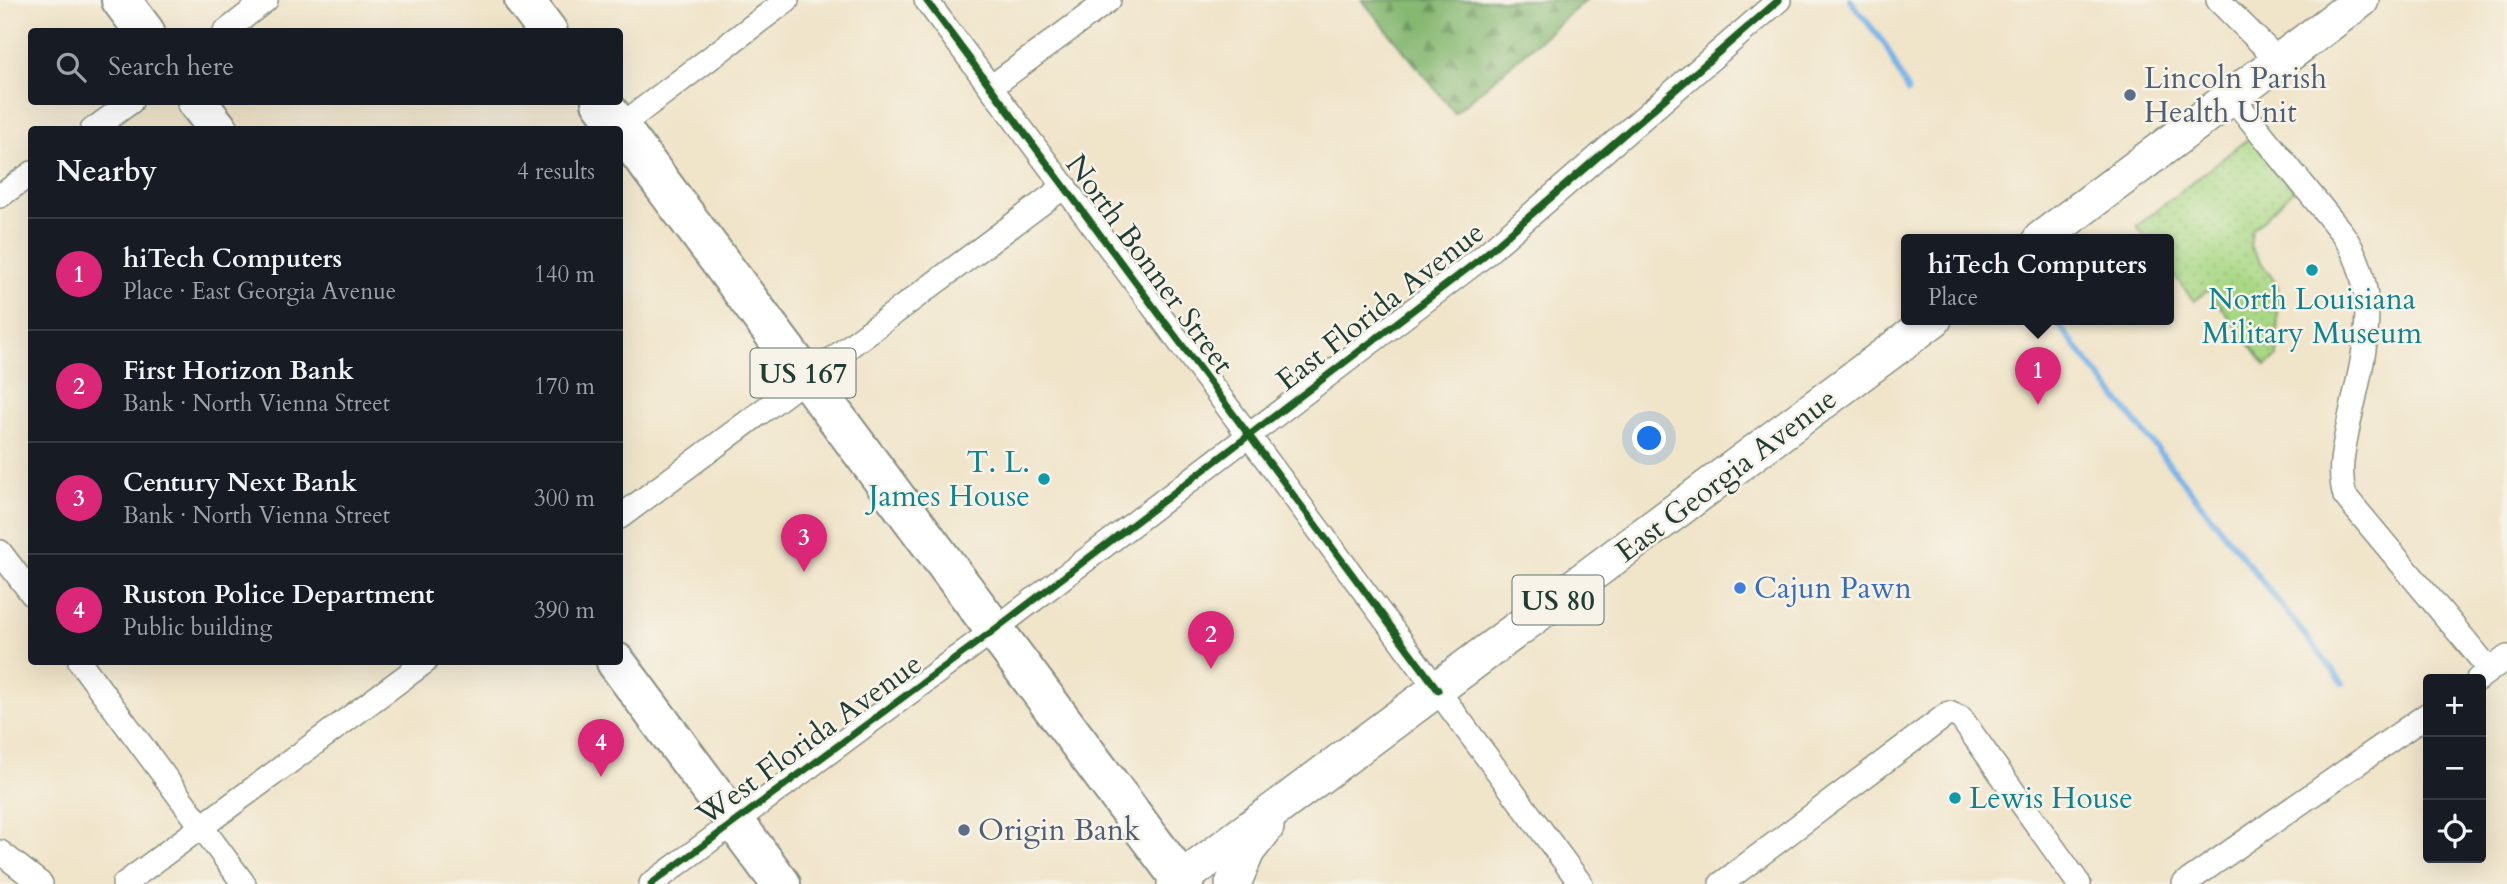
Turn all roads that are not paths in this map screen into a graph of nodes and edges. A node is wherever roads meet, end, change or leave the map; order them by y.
1 (121, 0) edge
2 (266, 0) edge
3 (524, 0) edge
4 (788, 0) edge
5 (926, 0) edge
6 (1108, 0) edge
7 (1779, 0) edge
8 (2218, 0) edge
9 (2361, 0) edge
10 (142, 28) edge
11 (230, 28) edge
12 (545, 28) edge
13 (2279, 61) junction
14 (991, 87) junction
15 (2231, 96) junction
16 (127, 105) edge
17 (200, 105) edge
18 (612, 119) edge
19 (98, 126) edge
20 (216, 126) edge
21 (623, 134) edge
22 (28, 176) edge
23 (1065, 186) junction
24 (0, 195) edge
25 (2048, 234) edge
26 (1926, 325) edge
27 (807, 379) junction
28 (1250, 437) junction
29 (623, 515) edge
30 (0, 552) edge
31 (24, 567) edge
32 (994, 630) junction
33 (82, 665) edge
34 (421, 665) edge
35 (618, 665) edge
36 (2492, 669) edge
37 (1438, 690) junction
38 (2423, 717) edge
39 (1280, 808) junction
40 (735, 822) junction
41 (201, 827) junction
42 (0, 852) edge
43 (1180, 882) edge
44 (41, 884) edge
45 (124, 884) edge
46 (244, 884) edge
47 (651, 884) edge
48 (781, 884) edge
49 (1233, 884) edge
50 (1581, 884) edge
51 (1721, 884) edge
52 (2079, 884) edge
53 (2184, 884) edge

1 - 10 highway
2 - 11 street
3 - 12 highway
4 - 18 street
5 - 14 street, North Bonner Street
6 - 14 street
7 - 28 street, East Florida Avenue
8 - 13 street
9 - 13 main road
13 - 15 main road
14 - 23 street, North Bonner Street
15 - 25 main road
15 - 36 street
16 - 19 street
17 - 20 highway
21 - 27 highway, US 167
22 - 24 street
23 - 27 street
23 - 28 street, North Bonner Street
26 - 37 main road, East Georgia Avenue / US 80
27 - 29 street
27 - 32 highway, US 167
28 - 32 street, East Florida Avenue
28 - 37 street, North Bonner Street
30 - 31 street
32 - 40 street, West Florida Avenue
32 - 43 highway, US 167
33 - 41 street
34 - 41 street
35 - 40 highway
37 - 39 main road, East Georgia Avenue / US 80
37 - 50 street, North Bonner Street
38 - 53 street
39 - 43 main road, East Georgia Avenue / US 80
39 - 49 main road
40 - 47 street, West Florida Avenue
40 - 48 highway
41 - 45 street
41 - 46 street
42 - 44 street
51 - 52 street

